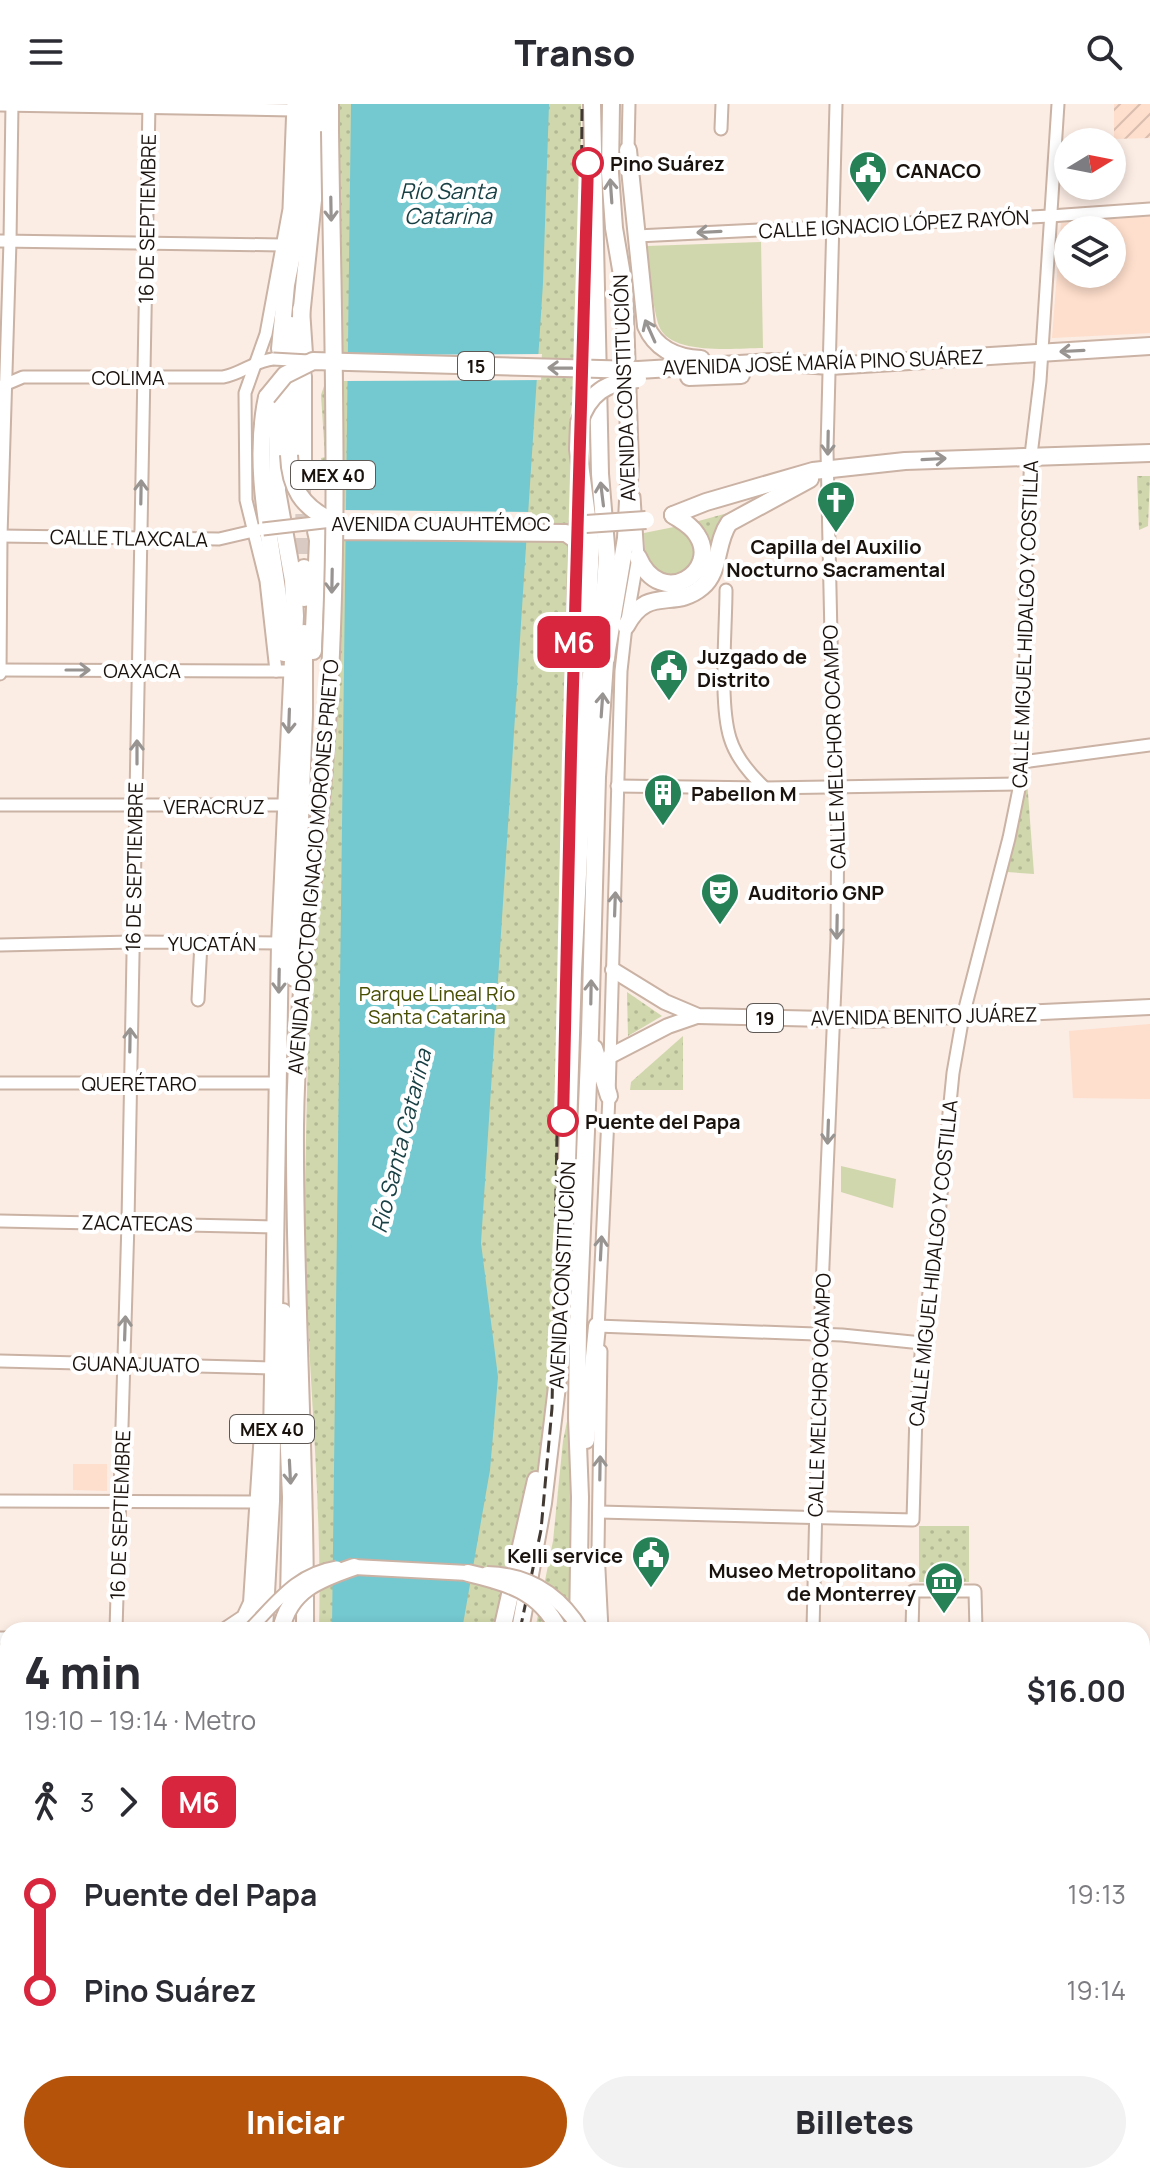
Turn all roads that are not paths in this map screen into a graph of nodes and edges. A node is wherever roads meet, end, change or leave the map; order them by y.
1 (12, 104) edge
2 (318, 104) edge
3 (330, 104) edge
4 (592, 104) edge
5 (611, 104) edge
6 (629, 104) edge
7 (722, 104) edge
8 (836, 104) edge
9 (1058, 104) edge
10 (0, 105) edge
11 (149, 106) edge
12 (297, 106) edge
13 (721, 129) dead end
14 (628, 150) junction
15 (1150, 209) edge
16 (300, 215) junction
17 (1050, 216) junction
18 (831, 227) junction
19 (637, 236) junction
20 (5, 241) edge
21 (147, 244) junction
22 (282, 245) junction
23 (624, 287) junction
24 (301, 317) junction
25 (1150, 346) edge
26 (1041, 352) junction
27 (292, 356) junction
28 (772, 362) junction
29 (256, 363) junction
30 (830, 366) junction
31 (638, 374) junction
32 (143, 376) junction
33 (3, 386) edge
34 (272, 396) junction
35 (1150, 453) edge
36 (1031, 455) junction
37 (630, 464) junction
38 (828, 470) junction
39 (810, 479) junction
40 (303, 481) tunnel mouth
41 (673, 515) junction
42 (332, 521) junction
43 (259, 529) junction
44 (575, 529) junction
45 (315, 532) junction
46 (0, 536) edge
47 (140, 539) junction
48 (638, 557) junction
49 (304, 568) tunnel mouth
50 (726, 590) dead end
51 (626, 626) junction
52 (137, 669) junction
53 (280, 671) junction
54 (0, 672) edge
55 (291, 691) junction
56 (587, 700) junction
57 (304, 712) junction
58 (1150, 745) edge
59 (1022, 762) junction
60 (1020, 784) junction
61 (617, 786) junction
62 (838, 786) junction
63 (765, 788) junction
64 (584, 793) junction
65 (0, 805) edge
66 (285, 805) junction
67 (136, 806) junction
68 (594, 856) junction
69 (294, 941) junction
70 (132, 942) junction
71 (201, 943) junction
72 (0, 945) edge
73 (613, 970) junction
74 (573, 971) junction
75 (198, 1000) dead end
76 (1150, 1007) edge
77 (698, 1016) junction
78 (963, 1016) junction
79 (833, 1020) junction
80 (590, 1033) junction
81 (610, 1056) junction
82 (0, 1083) edge
83 (129, 1083) junction
84 (277, 1083) junction
85 (609, 1096) junction
86 (0, 1221) edge
87 (128, 1222) junction
88 (275, 1227) junction
89 (597, 1326) junction
90 (820, 1334) junction
91 (922, 1343) junction
92 (561, 1353) junction
93 (0, 1361) edge
94 (124, 1364) junction
95 (272, 1368) junction
96 (272, 1404) junction
97 (580, 1497) junction
98 (0, 1501) edge
99 (120, 1502) junction
100 (258, 1502) junction
101 (599, 1512) junction
102 (815, 1518) junction
103 (354, 1567) junction
104 (468, 1573) junction
105 (116, 1622) edge
106 (239, 1622) edge
107 (256, 1622) edge
108 (264, 1622) edge
109 (283, 1622) edge
110 (287, 1622) edge
111 (305, 1622) edge
112 (504, 1622) edge
113 (521, 1622) edge
114 (554, 1622) edge
115 (573, 1622) edge
116 (579, 1622) edge
117 (591, 1622) edge
118 (602, 1622) edge
119 (813, 1622) edge
120 (912, 1622) edge
121 (976, 1622) edge

1 - 10 street
1 - 11 street
1 - 20 street
2 - 24 highway
3 -> 69 highway, AVENIDA DOCTOR IGNACIO MORONES PRIETO / MEX 40, bridge
56 -> 4 highway, AVENIDA CONSTITUCIÓN
23 -> 5 highway, AVENIDA CONSTITUCIÓN
6 - 14 street
7 - 13 street
8 - 18 street, CALLE MELCHOR OCAMPO
9 - 17 street, CALLE MIGUEL HIDALGO Y COSTILLA
11 - 12 street
11 - 21 street, 16 DE SEPTIEMBRE
12 - 16 highway
12 - 22 street
14 - 19 highway
14 - 23 highway
15 - 17 street, CALLE IGNACIO LÓPEZ RAYÓN
16 - 24 highway
16 - 27 highway
17 - 18 street, CALLE IGNACIO LÓPEZ RAYÓN
17 - 26 street, CALLE MIGUEL HIDALGO Y COSTILLA
18 -> 19 street, CALLE IGNACIO LÓPEZ RAYÓN
18 - 30 street, CALLE MELCHOR OCAMPO
28 -> 19 highway
20 - 21 street
20 - 33 street
21 - 22 street
21 - 32 street, 16 DE SEPTIEMBRE
22 - 29 street
23 - 37 highway, AVENIDA CONSTITUCIÓN
24 - 27 highway
25 -> 26 highway, AVENIDA JOSÉ MARÍA PINO SUÁREZ / 15
26 - 30 highway, AVENIDA JOSÉ MARÍA PINO SUÁREZ / 15
26 - 36 street, CALLE MIGUEL HIDALGO Y COSTILLA
27 - 29 street, AVENIDA JOSÉ MARÍA PINO SUÁREZ / 15
31 -> 27 highway, AVENIDA JOSÉ MARÍA PINO SUÁREZ / 15, bridge
27 - 34 highway, bridge
28 - 30 highway, AVENIDA JOSÉ MARÍA PINO SUÁREZ / 15
28 - 31 highway, AVENIDA JOSÉ MARÍA PINO SUÁREZ / 15
29 - 32 street, COLIMA
29 - 43 street
30 - 31 highway, 15
30 -> 38 street, CALLE MELCHOR OCAMPO
31 - 56 highway, bridge
32 - 33 street, COLIMA
47 -> 32 street, 16 DE SEPTIEMBRE
33 - 46 street
34 - 53 highway
34 - 55 highway, AVENIDA DOCTOR IGNACIO MORONES PRIETO / MEX 40
35 - 36 highway, AVENIDA CUAUHTÉMOC
38 -> 36 highway, AVENIDA CUAUHTÉMOC
36 - 59 street, CALLE MIGUEL HIDALGO Y COSTILLA
37 - 48 street
68 -> 37 highway, AVENIDA CONSTITUCIÓN
38 - 39 highway, AVENIDA CUAUHTÉMOC
38 - 41 highway, AVENIDA CUAUHTÉMOC
38 - 62 street, CALLE MELCHOR OCAMPO
39 - 41 highway, AVENIDA CUAUHTÉMOC
39 - 51 highway
40 - 42 highway, MEX 40, bridge
41 - 44 highway, AVENIDA CUAUHTÉMOC, bridge
41 - 48 highway
42 - 44 highway, AVENIDA CUAUHTÉMOC
42 - 45 street, AVENIDA CUAUHTÉMOC, bridge
43 - 45 street, AVENIDA CUAUHTÉMOC, bridge
43 - 47 street, CALLE TLAXCALA
43 - 53 street
44 - 45 highway
44 - 64 highway
45 - 57 highway
46 - 47 street, CALLE TLAXCALA
46 - 54 street
47 - 52 street, 16 DE SEPTIEMBRE
48 - 51 street
49 - 57 highway, MEX 40
50 - 63 street
51 - 61 street
52 - 53 street, OAXACA
54 -> 52 street, OAXACA
67 -> 52 street, 16 DE SEPTIEMBRE
53 - 55 highway
55 -> 66 highway, AVENIDA DOCTOR IGNACIO MORONES PRIETO / MEX 40
56 - 64 highway, AVENIDA CONSTITUCIÓN
57 - 69 highway, MEX 40
58 - 59 street
59 - 60 street, CALLE MIGUEL HIDALGO Y COSTILLA
60 - 62 street
60 - 78 street, CALLE MIGUEL HIDALGO Y COSTILLA
61 - 63 street
73 -> 61 street
62 - 63 street
62 -> 79 street, CALLE MELCHOR OCAMPO
64 - 74 highway, AVENIDA CONSTITUCIÓN
65 - 67 street, VERACRUZ
66 - 67 street, VERACRUZ
66 - 69 highway, AVENIDA DOCTOR IGNACIO MORONES PRIETO / MEX 40
67 - 70 street, 16 DE SEPTIEMBRE
68 - 74 highway
80 -> 68 highway, AVENIDA CONSTITUCIÓN
69 - 71 street, YUCATÁN
69 -> 84 highway, AVENIDA DOCTOR IGNACIO MORONES PRIETO / MEX 40
69 - 111 highway, AVENIDA DOCTOR IGNACIO MORONES PRIETO / MEX 40
70 - 71 street, YUCATÁN
70 - 72 street, YUCATÁN
83 -> 70 street, 16 DE SEPTIEMBRE
71 - 75 street
73 - 77 main road, AVENIDA BENITO JUÁREZ / 19
73 - 81 street
74 - 92 highway, AVENIDA CONSTITUCIÓN
76 - 78 main road, AVENIDA BENITO JUÁREZ / 19
77 - 79 main road, AVENIDA BENITO JUÁREZ / 19
77 - 81 main road, AVENIDA BENITO JUÁREZ / 19
78 - 79 main road, AVENIDA BENITO JUÁREZ / 19
78 - 91 street, CALLE MIGUEL HIDALGO Y COSTILLA
79 -> 90 street, CALLE MELCHOR OCAMPO
80 - 85 highway
80 - 97 highway, AVENIDA CONSTITUCIÓN
81 - 85 street
82 - 83 street, QUERÉTARO
83 - 84 street, QUERÉTARO
83 - 87 street, 16 DE SEPTIEMBRE
84 - 88 highway, AVENIDA DOCTOR IGNACIO MORONES PRIETO / MEX 40
89 -> 85 street
86 - 87 street, ZACATECAS
87 - 88 street, ZACATECAS
94 -> 87 street, 16 DE SEPTIEMBRE
88 - 95 highway, AVENIDA DOCTOR IGNACIO MORONES PRIETO / MEX 40
88 -> 110 highway
89 - 90 street
89 - 97 highway
101 -> 89 street
90 - 91 street
90 - 102 street, CALLE MELCHOR OCAMPO
91 - 102 street, CALLE MIGUEL HIDALGO Y COSTILLA
92 - 112 highway
92 - 113 highway, AVENIDA CONSTITUCIÓN
93 - 94 street, GUANAJUATO
94 - 95 street, GUANAJUATO
94 - 99 street, 16 DE SEPTIEMBRE
95 - 96 highway, AVENIDA DOCTOR IGNACIO MORONES PRIETO / MEX 40
96 - 100 highway
96 - 108 highway, AVENIDA DOCTOR IGNACIO MORONES PRIETO / MEX 40
97 - 116 highway, AVENIDA CONSTITUCIÓN
97 - 117 highway
98 - 99 street
99 - 100 street
99 - 105 street, 16 DE SEPTIEMBRE
100 - 106 highway
101 - 102 street
101 - 118 street
102 - 119 street, CALLE MELCHOR OCAMPO
103 - 104 main road
103 - 107 street, bridge
103 - 109 highway, bridge
104 - 114 highway, bridge
104 - 115 main road, bridge
120 - 121 street

